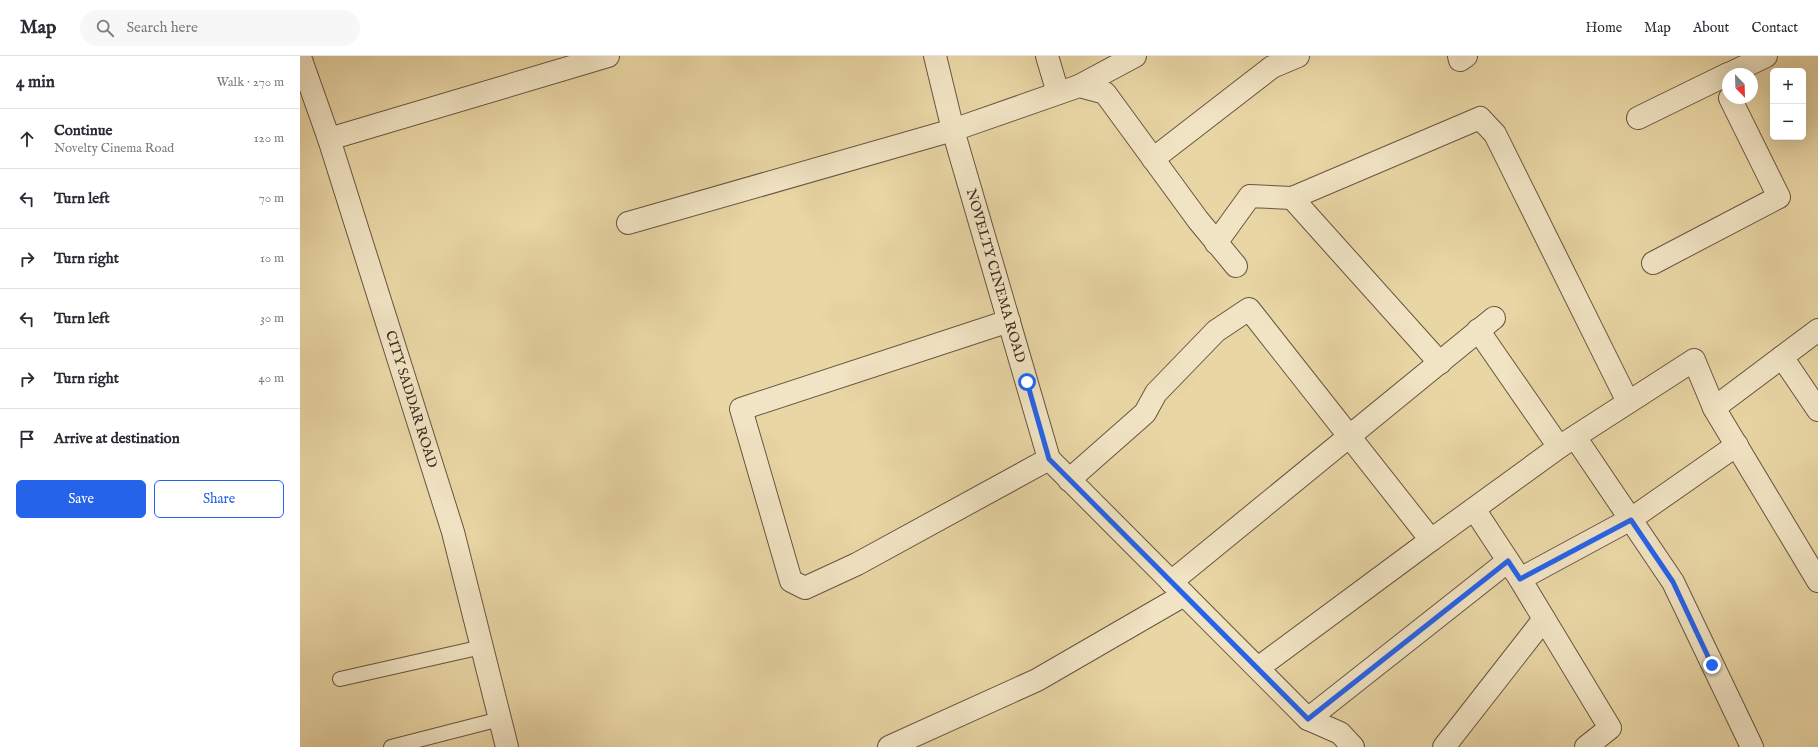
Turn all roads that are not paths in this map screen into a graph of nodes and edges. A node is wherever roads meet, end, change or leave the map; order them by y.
1 (608, 56) edge
2 (935, 56) edge
3 (1047, 56) edge
4 (1135, 56) edge
5 (1298, 56) edge
6 (1459, 56) edge
7 (1466, 56) edge
8 (1766, 56) edge
9 (300, 57) edge
10 (1271, 61) edge
11 (1746, 68) edge
12 (1722, 82) edge
13 (1079, 86) junction
14 (1058, 94) junction
15 (1733, 104) edge
16 (1638, 118) dead end
17 (953, 130) junction
18 (329, 139) junction
19 (1153, 159) junction
20 (1292, 198) junction
21 (628, 223) dead end
22 (1216, 242) junction
23 (1653, 263) dead end
24 (1236, 266) dead end
25 (1009, 321) junction
26 (1818, 330) edge
27 (1782, 357) junction
28 (1440, 363) junction
29 (1628, 402) junction
30 (1714, 408) junction
31 (1818, 410) edge
32 (1349, 437) junction
33 (1567, 442) junction
34 (1737, 445) junction
35 (1049, 459) junction
36 (1069, 480) junction
37 (1474, 509) junction
38 (1631, 520) junction
39 (1431, 540) junction
40 (1514, 570) junction
41 (1818, 581) edge
42 (1178, 589) junction
43 (1544, 619) junction
44 (482, 647) junction
45 (1258, 668) junction
46 (340, 678) dead end
47 (500, 719) junction
48 (1308, 719) junction
49 (391, 747) edge
50 (507, 747) edge
51 (889, 747) edge
52 (1353, 747) edge
53 (1444, 747) edge
54 (1586, 747) edge
55 (1752, 747) edge

1 - 18 street
2 - 17 street, NOVELTY CINEMA ROAD
3 - 14 street
4 - 13 street
5 - 10 street
6 - 7 street
8 - 11 street
9 - 18 street, CITY SADDAR ROAD
10 - 19 street
12 - 16 street
13 - 14 street
13 - 19 street
14 - 17 street
15 - 23 street
17 - 21 street
17 - 25 street, NOVELTY CINEMA ROAD
18 - 44 street, CITY SADDAR ROAD
19 - 22 street
20 - 22 street
20 - 28 street
20 - 29 street
22 - 24 street
25 - 35 street, NOVELTY CINEMA ROAD
25 - 35 street
26 - 27 street
27 - 30 street
27 - 31 street
28 - 32 street
28 - 33 street
29 - 30 street
29 - 33 street
30 - 34 street
32 - 36 street
32 - 39 street
32 - 42 street
33 - 37 street
33 - 38 street
34 - 38 street
34 - 41 street
35 - 36 street, NOVELTY CINEMA ROAD
36 - 42 street, NOVELTY CINEMA ROAD
37 - 39 street
37 - 40 street
38 - 40 street
38 - 55 street
39 - 45 street
40 - 43 street
40 - 48 street
42 - 45 street, NOVELTY CINEMA ROAD
42 - 51 street
43 - 53 street
43 - 54 street
44 - 46 lane
44 - 47 street, CITY SADDAR ROAD
45 - 48 street, NOVELTY CINEMA ROAD
47 - 49 lane
47 - 50 street, CITY SADDAR ROAD
48 - 52 street, NOVELTY CINEMA ROAD

